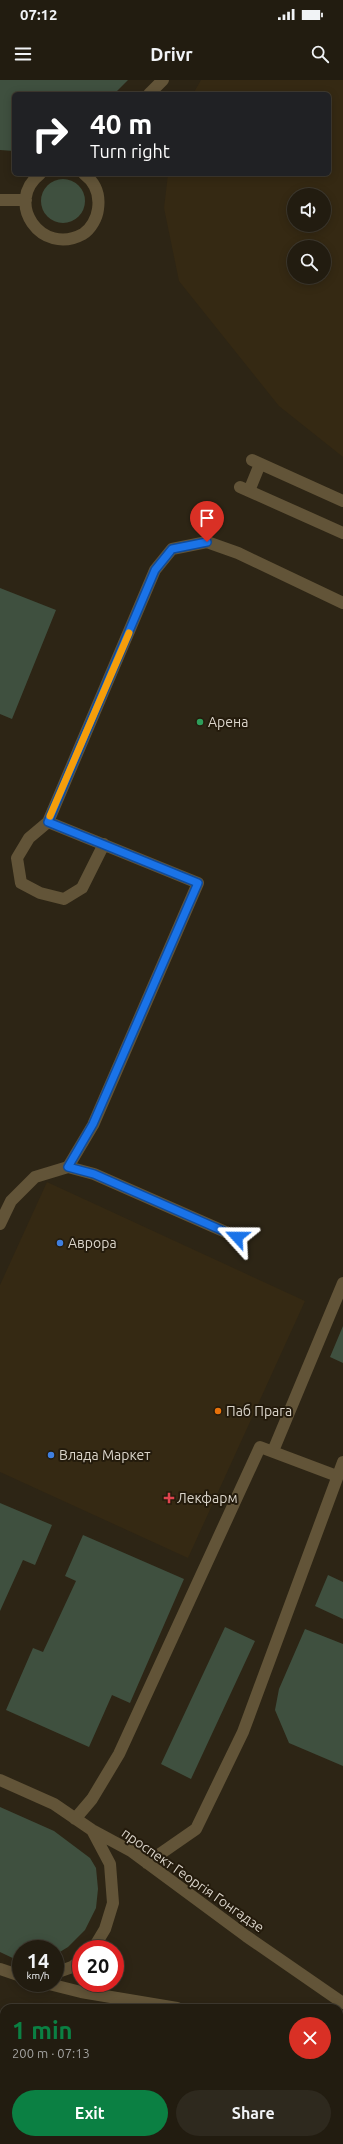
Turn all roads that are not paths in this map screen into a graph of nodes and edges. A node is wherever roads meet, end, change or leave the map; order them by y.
1 (163, 80) edge
2 (151, 92) edge
3 (38, 176) edge
4 (89, 176) edge
5 (0, 200) edge
6 (26, 200) junction
7 (343, 501) edge
8 (343, 533) edge
9 (343, 603) edge
10 (48, 822) junction
11 (104, 844) junction
12 (68, 1167) junction
13 (11, 1201) junction
14 (0, 1209) edge
15 (0, 1224) edge
16 (237, 1237) dead end
17 (343, 1283) edge
18 (273, 1451) junction
19 (343, 1462) edge
20 (337, 1476) junction
21 (0, 1780) edge
22 (76, 1818) junction
23 (92, 1830) junction
24 (148, 1863) junction
25 (98, 1940) edge
26 (0, 1969) edge
27 (12, 1973) edge
28 (64, 1988) edge
29 (343, 2003) edge
30 (153, 2004) edge

1 - 2 street
3 - 6 street
4 - 6 street
5 - 6 street
7 - 8 street
9 - 10 street
10 - 11 street
10 - 11 street
11 - 12 street
12 - 13 street
12 - 16 street
13 - 14 street
13 - 15 street
17 - 18 street
18 - 20 street
18 - 22 street
19 - 20 street
20 - 24 street
21 - 22 street, проспект Георгія Гонгадзе
22 - 23 street, проспект Георгія Гонгадзе
23 - 24 street, проспект Георгія Гонгадзе
23 - 25 street
24 - 29 street, проспект Георгія Гонгадзе
26 - 27 street
28 - 30 street

